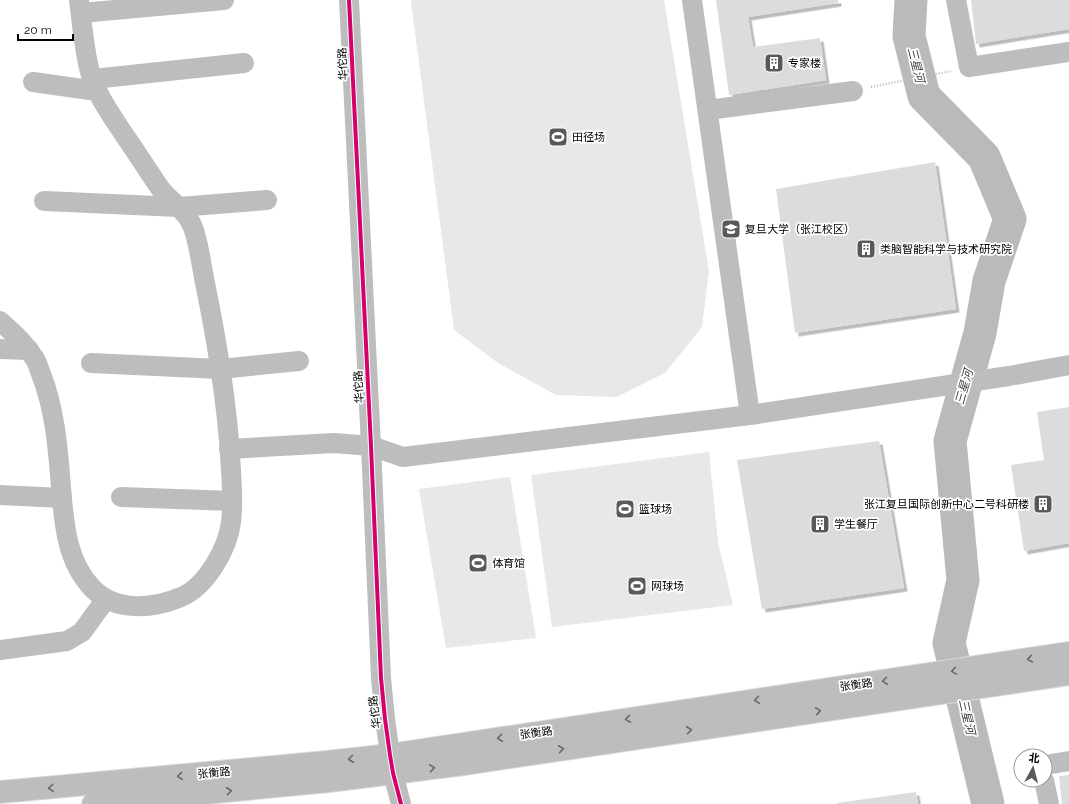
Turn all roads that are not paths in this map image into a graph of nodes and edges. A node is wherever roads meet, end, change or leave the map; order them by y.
1 (224, 0) edge
2 (349, 0) edge
3 (692, 0) edge
4 (956, 0) edge
5 (80, 6) edge
6 (1069, 52) edge
7 (244, 63) dead end
8 (33, 82) dead end
9 (95, 85) junction
10 (853, 91) road end
11 (708, 110) junction
12 (267, 200) dead end
13 (44, 201) dead end
14 (179, 207) junction
15 (0, 321) edge
16 (0, 349) edge
17 (28, 350) junction
18 (299, 361) dead end
19 (91, 363) dead end
20 (1069, 365) edge
21 (220, 369) junction
22 (750, 415) junction
23 (371, 446) junction
24 (230, 449) junction
25 (0, 495) edge
26 (121, 497) dead end
27 (62, 498) junction
28 (232, 501) junction
29 (106, 599) junction
30 (0, 650) edge
31 (1069, 654) edge
32 (1069, 674) edge
33 (986, 676) junction
34 (1069, 761) edge
35 (392, 764) junction
36 (1053, 764) edge
37 (1046, 788) edge
38 (0, 792) edge
39 (93, 804) edge
40 (401, 804) edge
41 (1049, 804) edge

1 - 5 street
2 - 23 street, 华佗路
3 - 11 street
4 - 6 street
5 - 9 street
7 - 9 street
8 - 9 street
9 - 14 street
10 - 11 street
11 - 22 street
12 - 14 street
13 - 14 street
14 - 21 street
15 - 17 street
16 - 17 street
17 - 27 street
18 - 21 street
19 - 21 street
20 - 22 street
21 - 24 street
22 - 23 street
23 - 24 street
23 - 35 street, 华佗路
24 - 28 street
25 - 27 street
26 - 28 street
27 - 29 street
28 - 29 street
29 - 30 street
31 -> 33 main road, 张衡路
32 - 33 main road, 张衡路
33 - 35 main road, 张衡路
34 - 36 street
35 -> 38 main road, 张衡路
39 -> 35 main road, 张衡路
35 - 40 street, 华佗路
37 - 41 street

